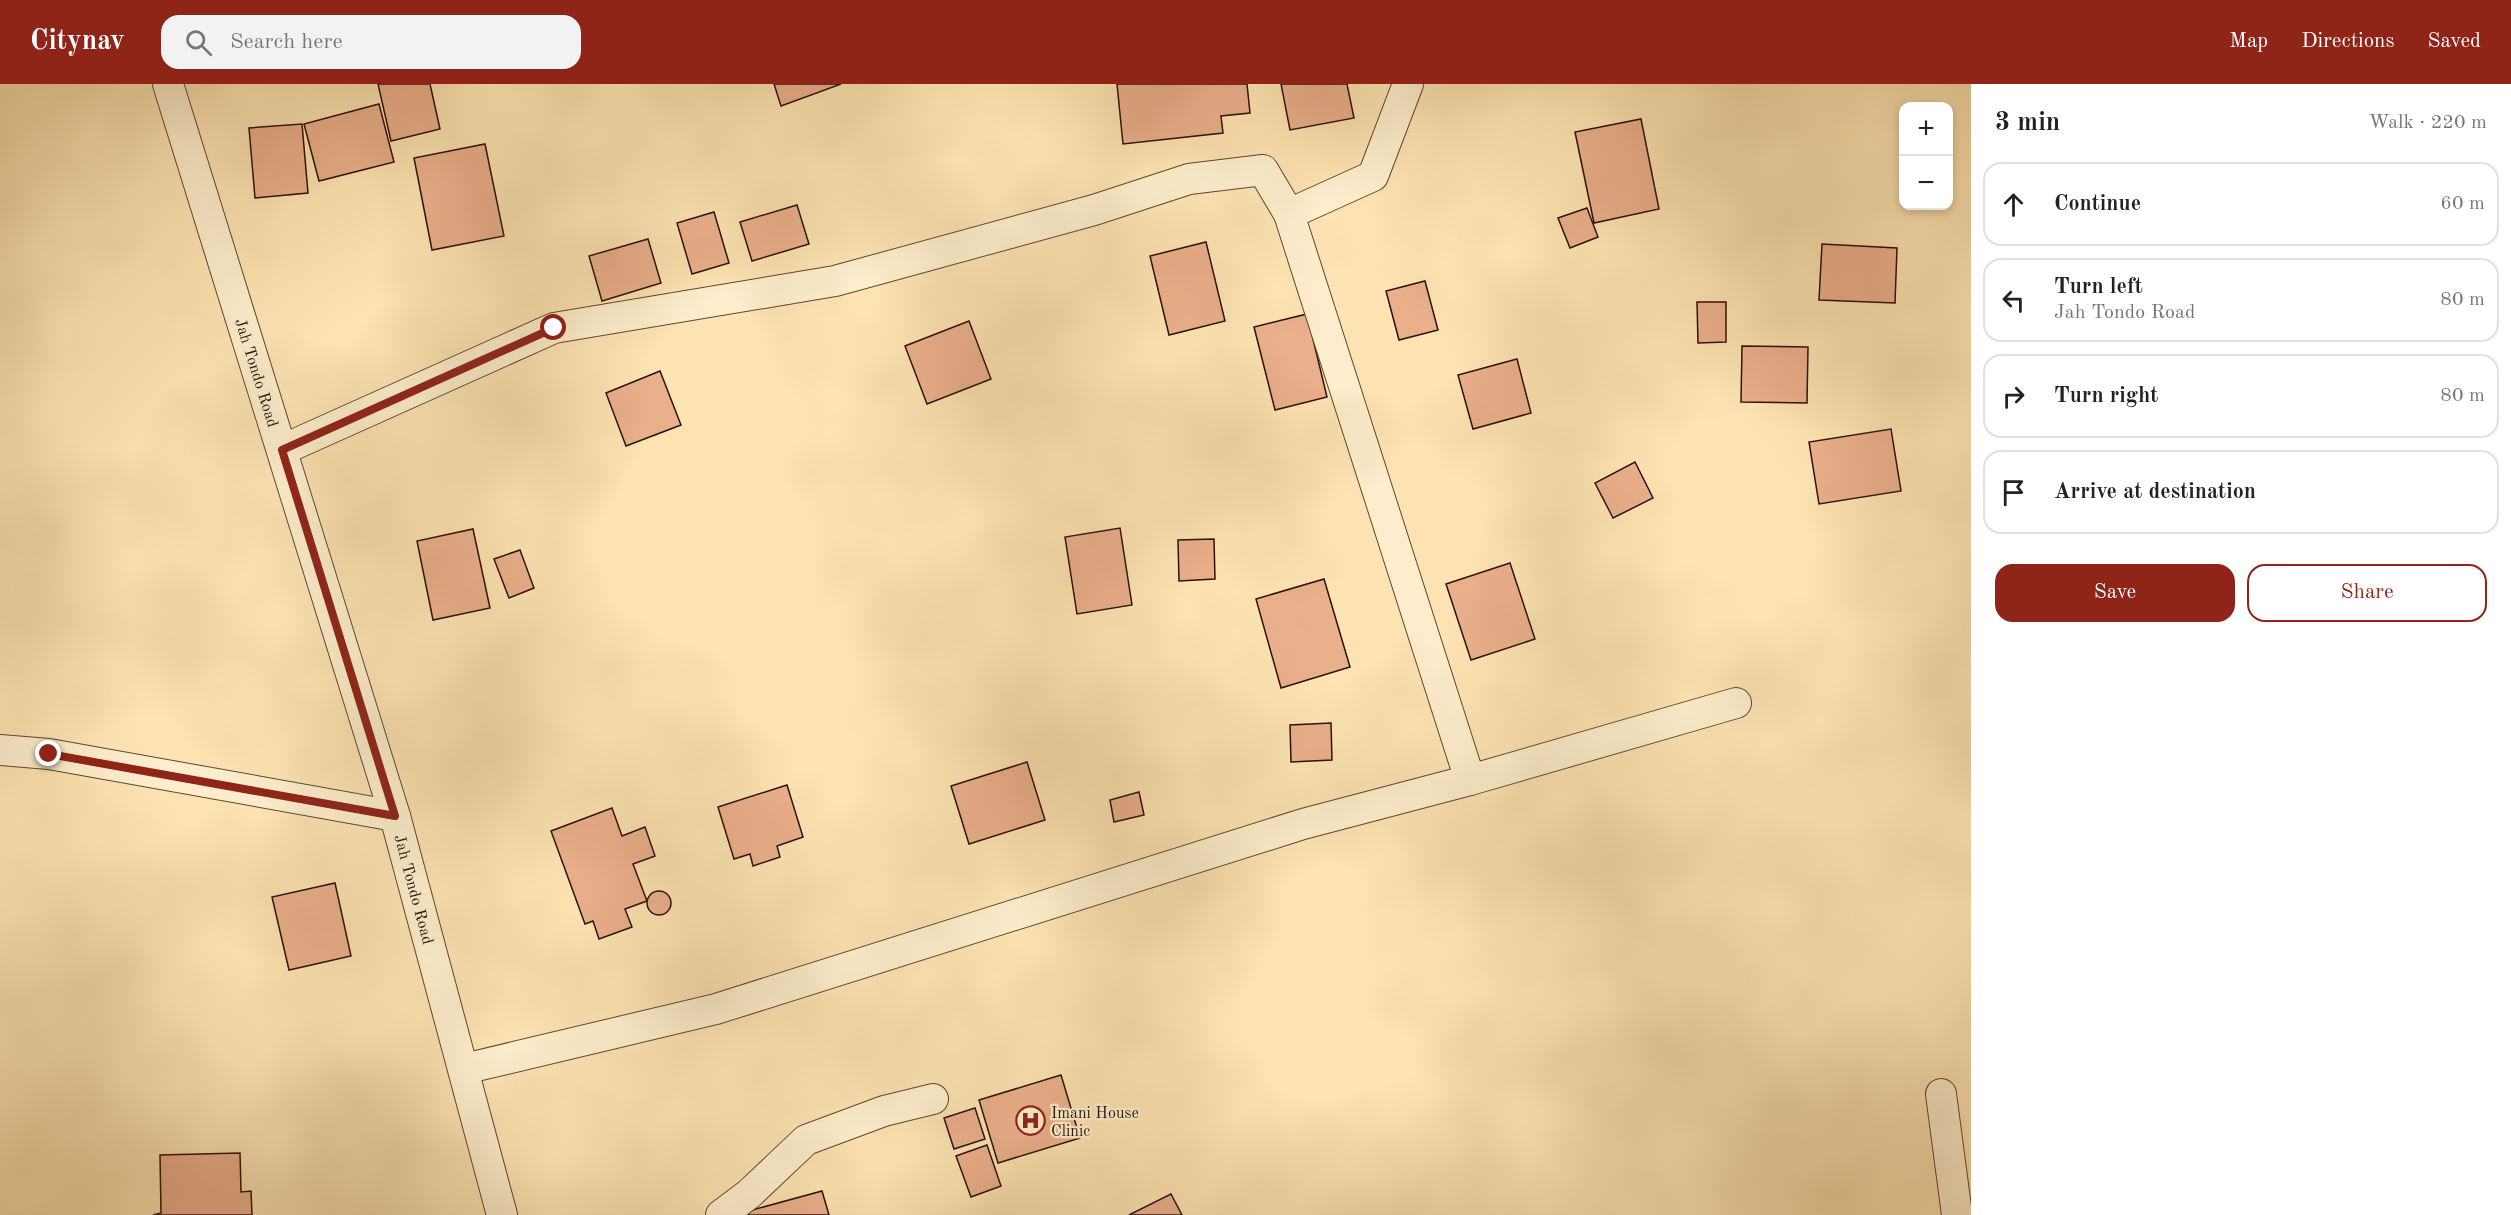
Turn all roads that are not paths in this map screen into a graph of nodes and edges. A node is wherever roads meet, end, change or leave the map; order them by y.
1 (168, 84) edge
2 (1408, 84) edge
3 (1289, 214) junction
4 (282, 450) junction
5 (1736, 703) dead end
6 (0, 750) edge
7 (1470, 780) junction
8 (395, 816) junction
9 (464, 1069) junction
10 (1941, 1094) dead end
11 (933, 1099) dead end
12 (502, 1215) edge
13 (721, 1215) edge
14 (1957, 1215) edge

1 - 4 street, Jah Tondo Road
2 - 3 street
3 - 4 street
3 - 7 street
4 - 8 street, Jah Tondo Road
5 - 7 street
6 - 8 street
7 - 9 street
8 - 9 street, Jah Tondo Road
9 - 12 street, Jah Tondo Road
10 - 14 street
11 - 13 street

